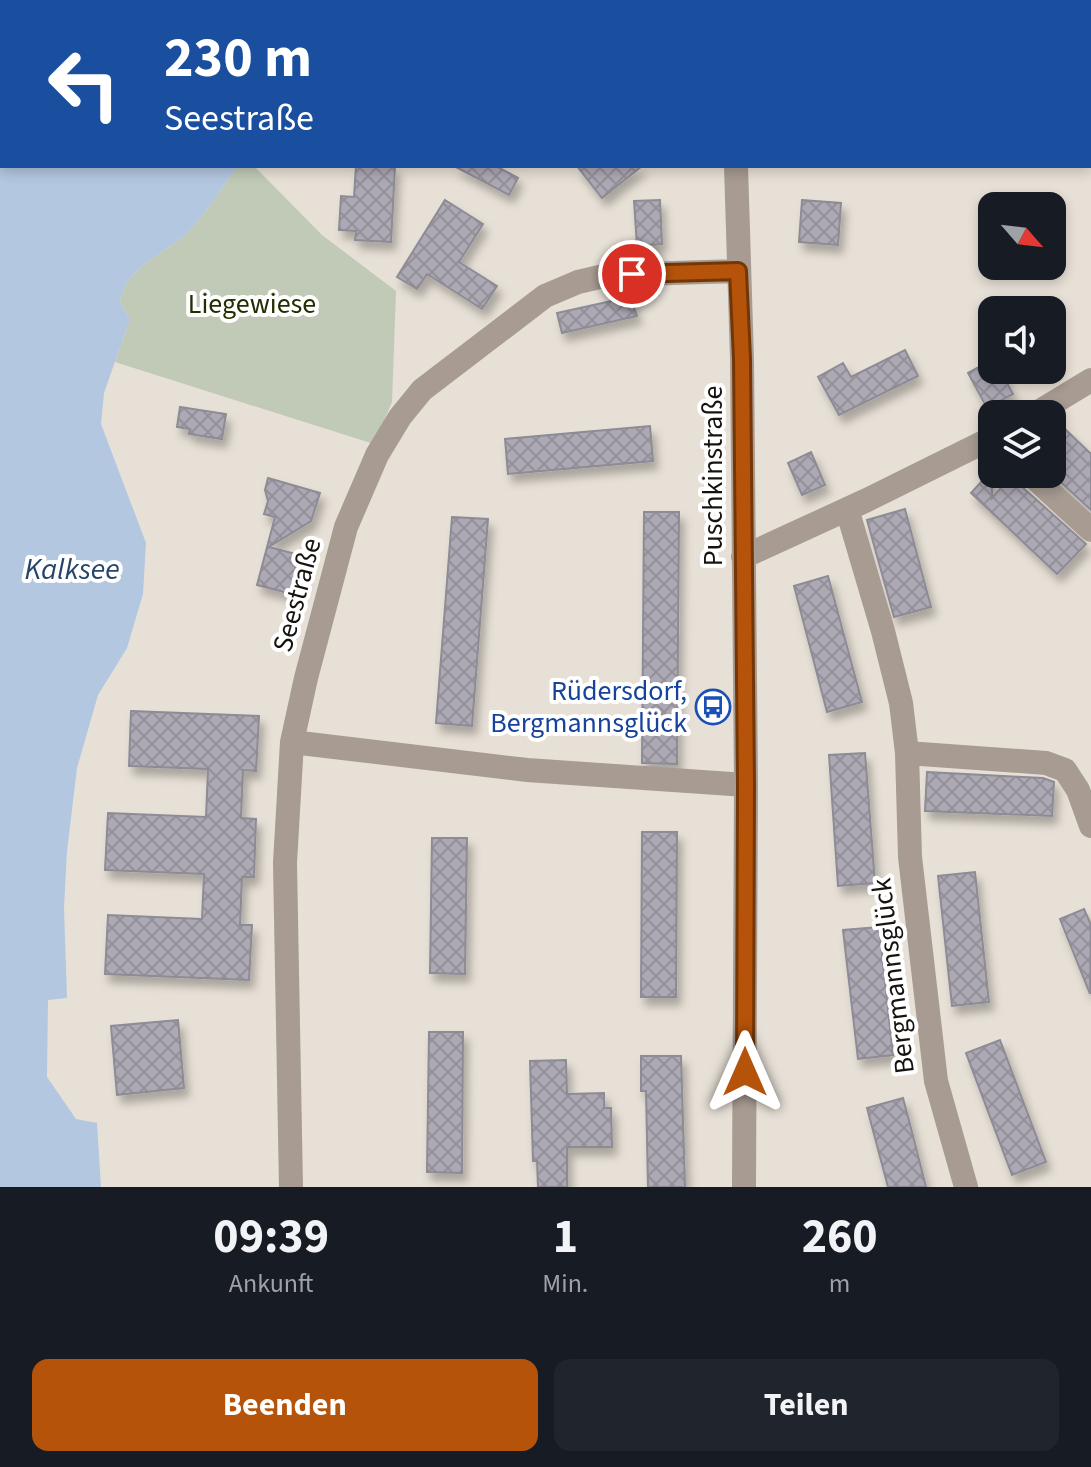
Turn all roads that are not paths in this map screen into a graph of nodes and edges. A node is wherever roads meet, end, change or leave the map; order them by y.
1 (736, 168) edge
2 (738, 271) junction
3 (1091, 380) edge
4 (1058, 400) edge
5 (978, 445) edge
6 (1045, 488) edge
7 (847, 509) junction
8 (1091, 530) edge
9 (743, 557) junction
10 (292, 742) junction
11 (907, 753) junction
12 (746, 785) junction
13 (1091, 826) edge
14 (291, 1187) edge
15 (744, 1187) edge
16 (966, 1187) edge

1 - 2 street, Puschkinstraße
2 - 9 street, Puschkinstraße
2 - 10 street, Seestraße
3 - 4 street
5 - 7 street
6 - 8 street
7 - 9 street
7 - 11 street, Bergmannsglück
9 - 12 street, Puschkinstraße
10 - 12 street
10 - 14 street, Seestraße
11 - 13 street
11 - 16 street, Bergmannsglück
12 - 15 street, Puschkinstraße

